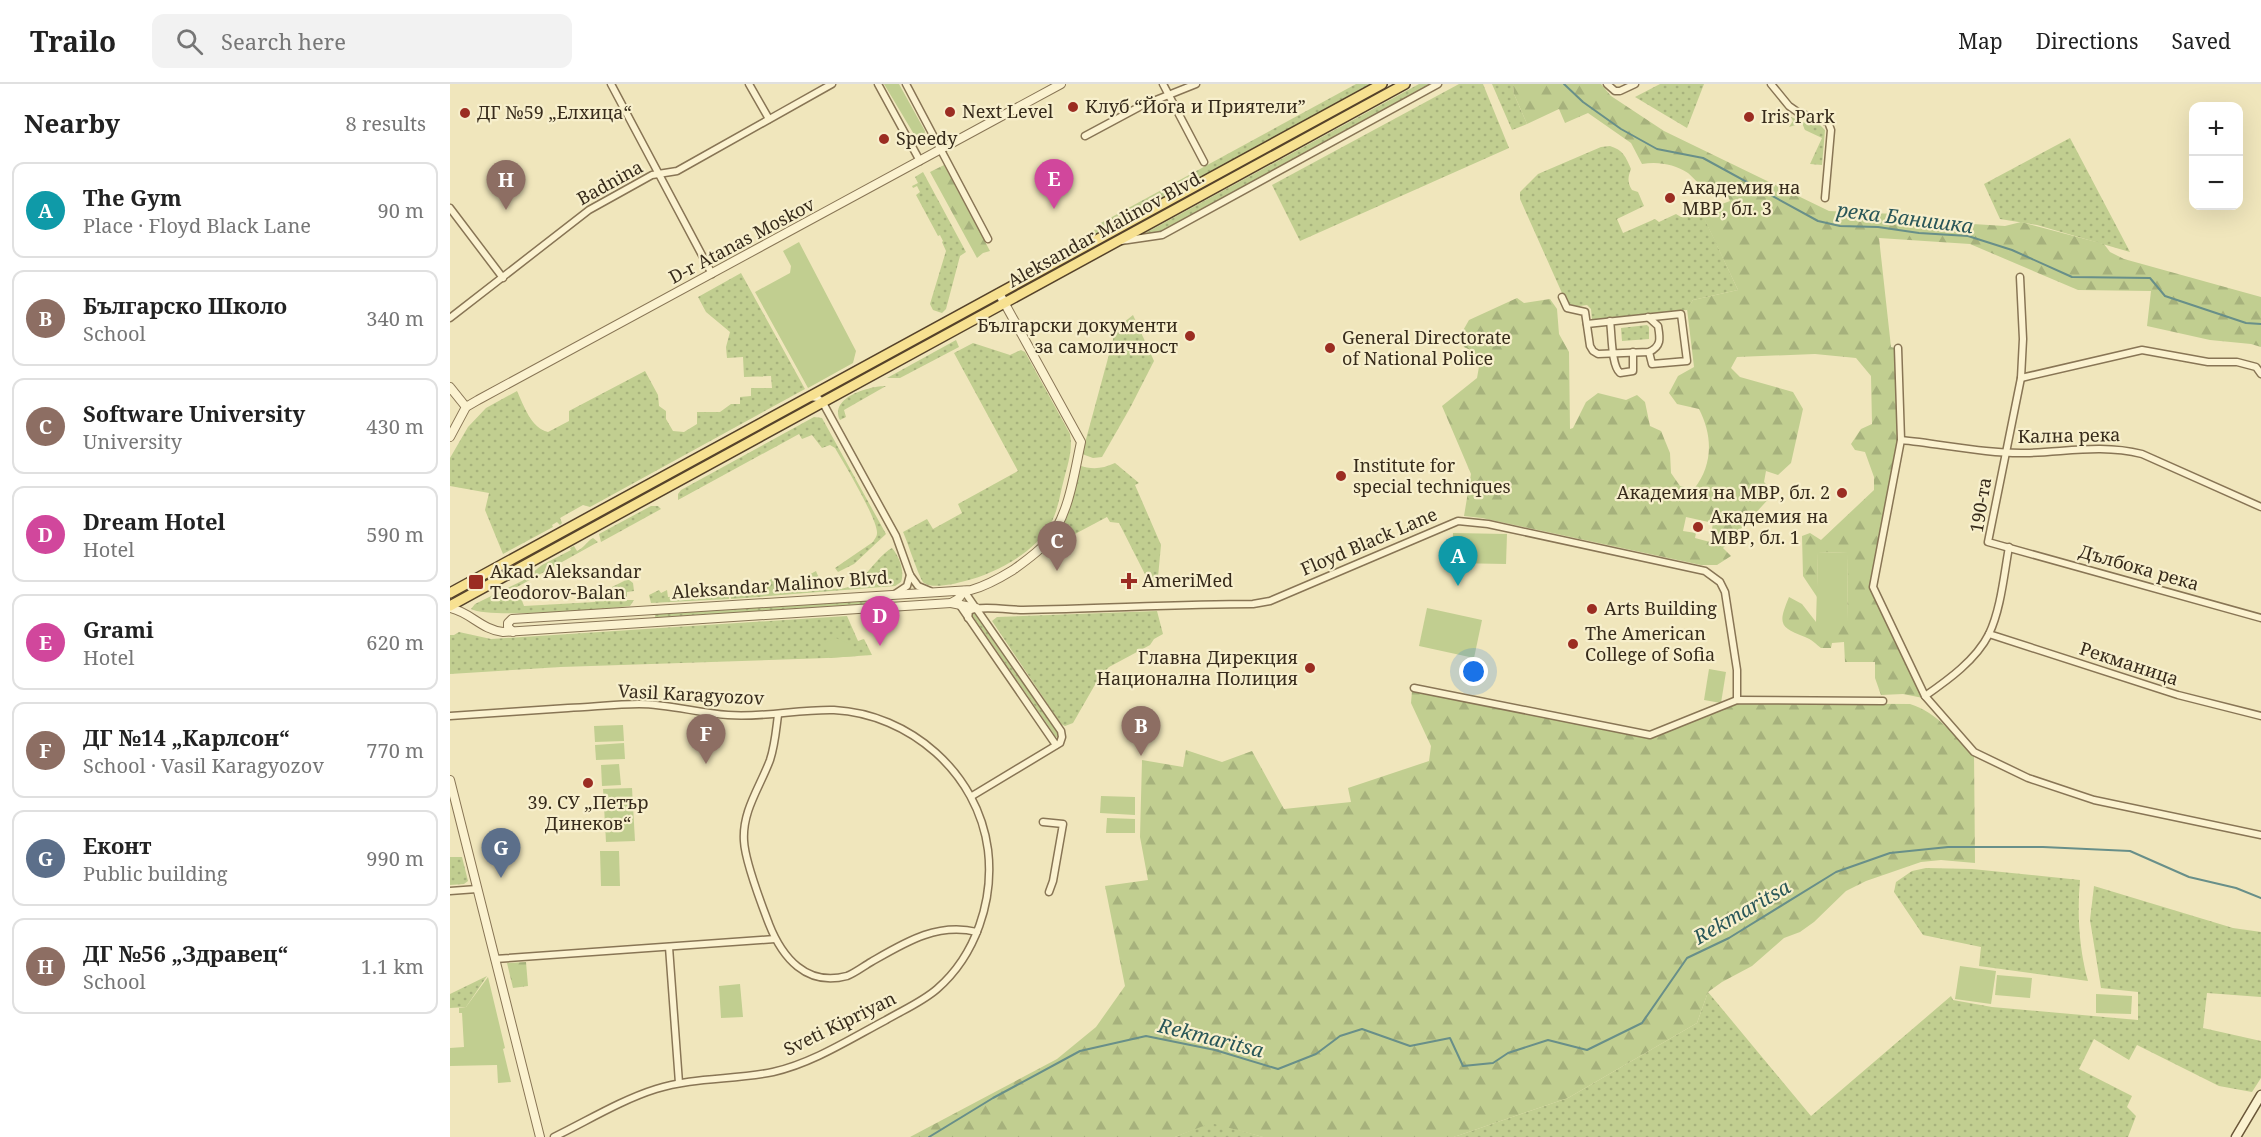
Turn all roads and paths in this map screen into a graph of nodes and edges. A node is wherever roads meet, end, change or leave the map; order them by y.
1 (611, 84) edge
2 (749, 84) edge
3 (832, 84) edge
4 (878, 84) edge
5 (906, 84) edge
6 (1061, 84) edge
7 (1163, 84) edge
8 (1196, 84) edge
9 (1382, 84) edge
10 (1405, 84) edge
11 (1438, 84) edge
12 (1607, 84) edge
13 (1635, 84) edge
14 (1771, 84) edge
15 (1169, 95) junction
16 (769, 119) junction
17 (1085, 136) dead end
18 (941, 150) junction
19 (920, 161) junction
20 (1204, 162) dead end
21 (659, 174) junction
22 (1825, 198) dead end
23 (450, 208) edge
24 (988, 239) dead end
25 (1118, 242) junction
26 (712, 274) junction
27 (2020, 276) dead end
28 (503, 278) junction
29 (999, 293) junction
30 (1562, 297) dead end
31 (1005, 304) junction
32 (1647, 317) junction
33 (450, 318) edge
34 (1610, 321) junction
35 (1587, 324) junction
36 (1898, 348) dead end
37 (1633, 352) junction
38 (1649, 352) junction
39 (1614, 354) junction
40 (2261, 374) edge
41 (2021, 378) junction
42 (450, 387) edge
43 (809, 397) junction
44 (823, 403) junction
45 (466, 407) junction
46 (450, 436) edge
47 (1901, 440) junction
48 (2005, 452) junction
49 (2261, 507) edge
50 (2009, 547) junction
51 (910, 575) junction
52 (933, 592) junction
53 (450, 593) edge
54 (894, 594) junction
55 (958, 598) junction
56 (450, 607) edge
57 (976, 608) junction
58 (998, 610) junction
59 (968, 618) junction
60 (2261, 618) edge
61 (988, 626) junction
62 (513, 632) junction
63 (1989, 634) junction
64 (1413, 688) dead end
65 (1925, 696) junction
66 (1737, 700) junction
67 (1883, 700) dead end
68 (778, 715) junction
69 (450, 716) edge
70 (2261, 716) edge
71 (1056, 745) junction
72 (450, 780) edge
73 (972, 796) junction
74 (1043, 822) dead end
75 (2261, 835) edge
76 (477, 890) junction
77 (450, 891) edge
78 (1049, 892) dead end
79 (977, 932) junction
80 (775, 939) junction
81 (669, 947) junction
82 (495, 959) junction
83 (679, 1083) junction
84 (2261, 1095) edge
85 (540, 1137) edge
86 (554, 1137) edge
87 (2236, 1137) edge

1 - 21 street
2 - 16 street
3 - 16 street, Badnina
4 - 19 street
5 - 18 street
6 - 18 street, D-r Atanas Moskov
7 - 15 street
8 - 15 street
9 - 29 main road, Aleksandar Malinov Blvd.
10 - 25 main road, Aleksandar Malinov Blvd.
11 - 25 street
12 - 13 street
14 - 22 street
15 - 17 street
15 - 20 street
16 - 21 street, Badnina
18 - 19 street, D-r Atanas Moskov
18 - 24 street
19 - 26 street, D-r Atanas Moskov
21 - 26 street
21 - 28 street, Badnina
23 - 28 street
25 - 31 main road, Aleksandar Malinov Blvd.
26 - 45 street, D-r Atanas Moskov
27 - 41 street, 190-та
28 - 33 street, Badnina
29 - 31 street
29 - 43 main road, Aleksandar Malinov Blvd.
30 - 35 street
31 - 44 main road, Aleksandar Malinov Blvd.
31 - 55 street, Aleksandar Malinov Blvd.
32 - 34 street
32 - 38 street
32 - 38 street
34 - 35 street
34 - 39 street
35 - 39 street
36 - 47 street
37 - 38 street
37 - 39 street
37 - 39 street
40 - 41 street
41 - 48 street, 190-та
42 - 45 street
43 - 44 street
43 - 53 main road, Aleksandar Malinov Blvd.
44 - 51 street
44 - 56 main road, Aleksandar Malinov Blvd.
45 - 46 street
47 - 48 street, Кална река
47 - 65 street
48 - 49 street, Кална река
48 - 50 street, 190-та
50 - 60 street, Дълбока река
50 - 63 street, 190-та
51 - 52 street
51 - 54 street
52 - 54 street, Aleksandar Malinov Blvd.
52 - 55 street, Aleksandar Malinov Blvd.
54 - 62 street, Aleksandar Malinov Blvd.
55 - 57 street, Floyd Black Lane
55 - 57 street
55 - 59 street
55 - 62 street, Aleksandar Malinov Blvd.
56 - 62 street, Aleksandar Malinov Blvd.
57 - 58 street, Floyd Black Lane
57 - 59 street
57 - 61 street
58 - 61 street
58 - 66 street, Floyd Black Lane
59 - 71 street
61 - 71 street
63 - 65 street, 190-та
63 - 70 street, Рекманица
64 - 66 street
65 - 75 street
66 - 67 street
68 - 69 street, Vasil Karagyozov
68 - 73 street, Vasil Karagyozov
68 - 80 street
71 - 73 street
72 - 76 street
73 - 79 street, Sveti Kipriyan
74 - 78 street
76 - 77 street
76 - 82 street
79 - 80 street
79 - 83 street, Sveti Kipriyan
80 - 81 street
81 - 82 street
81 - 83 street
82 - 85 street
83 - 86 street, Sveti Kipriyan
84 - 87 main road

